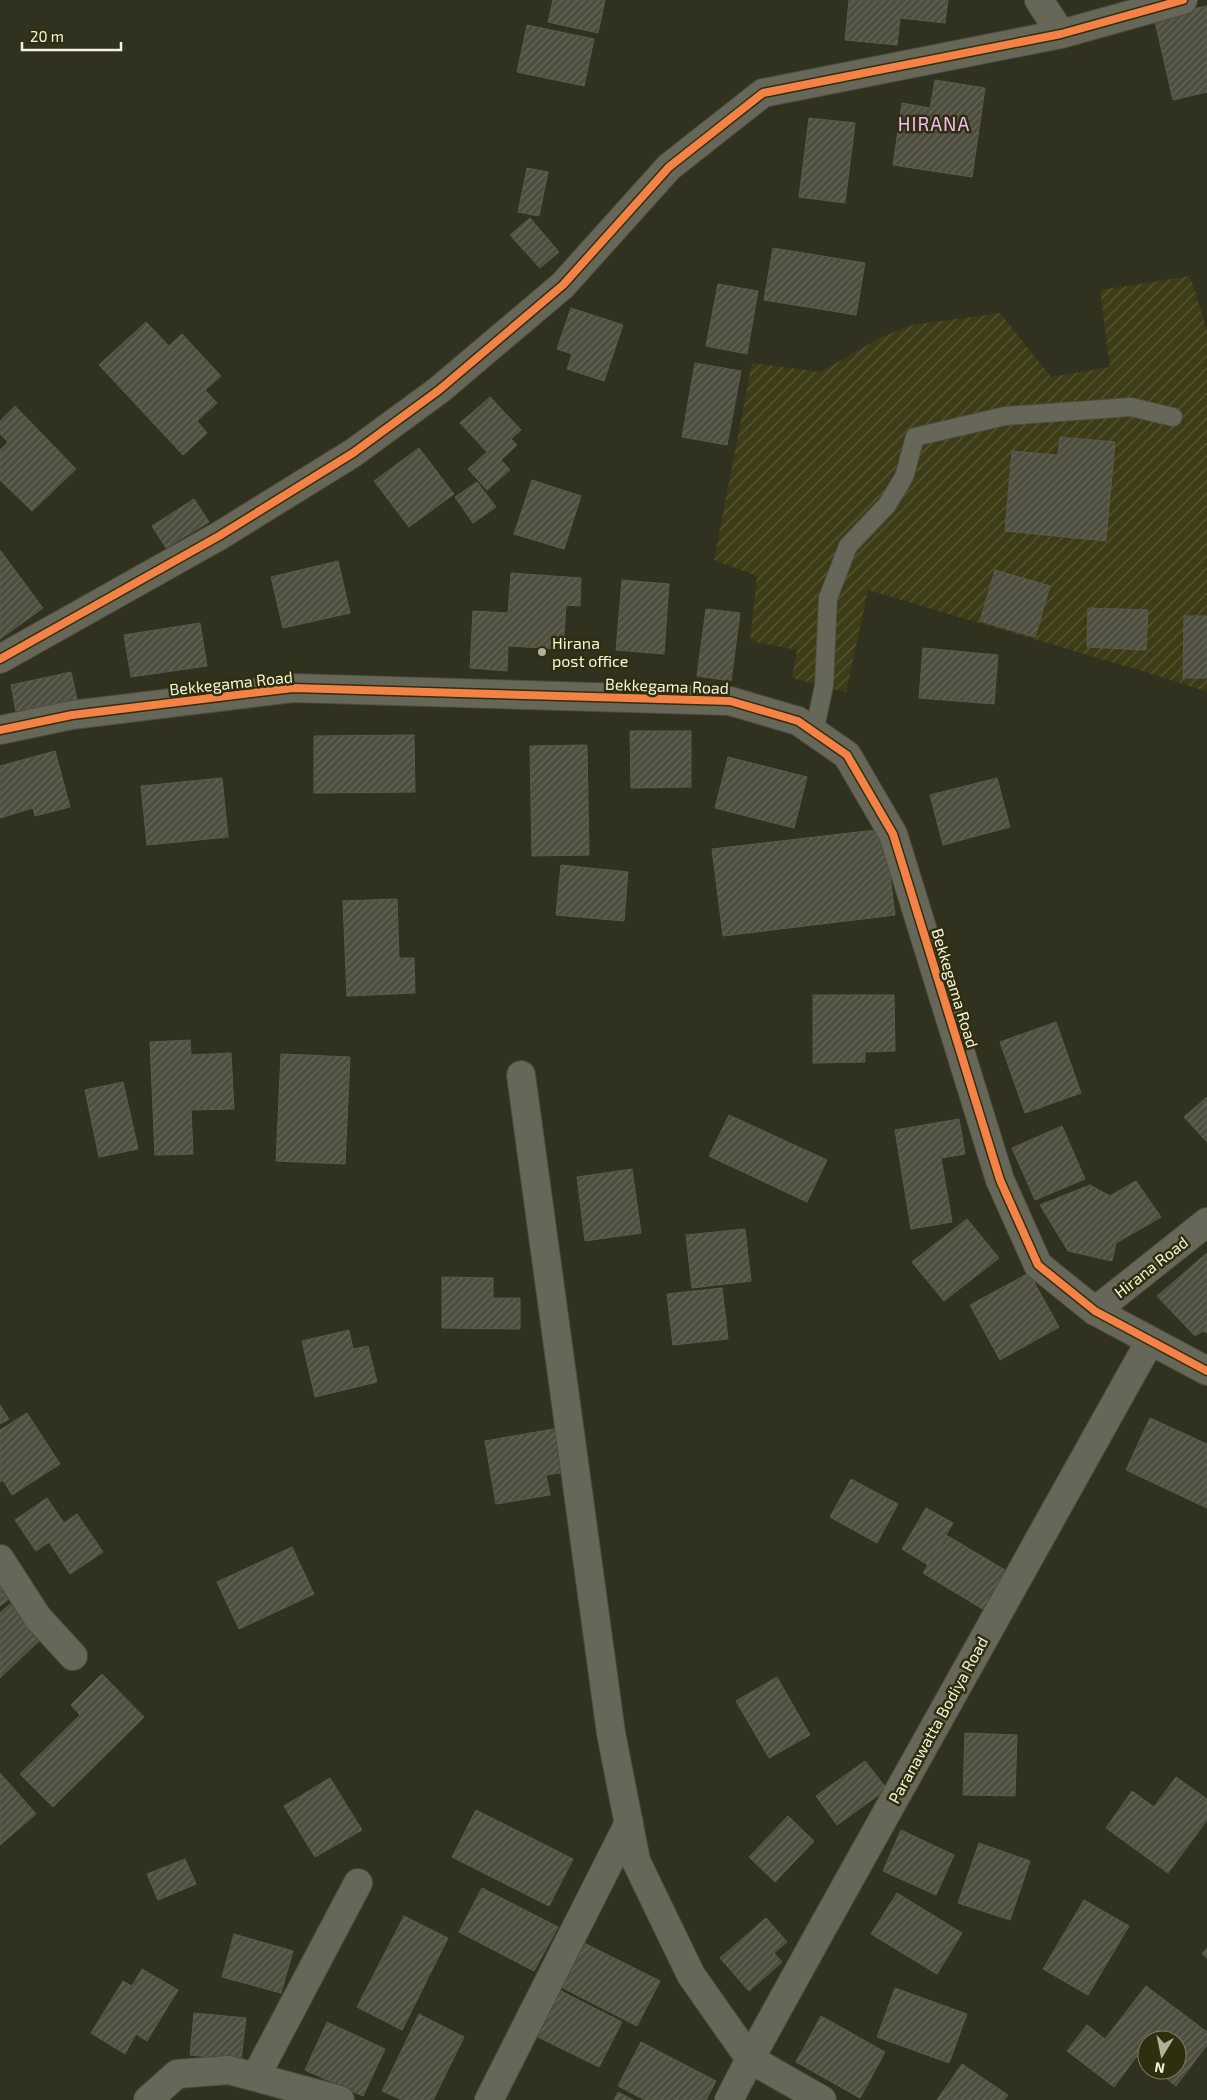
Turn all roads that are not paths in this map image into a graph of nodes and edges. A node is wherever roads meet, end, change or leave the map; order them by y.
1 (1039, 0) edge
2 (1183, 0) edge
3 (1061, 34) junction
4 (1173, 417) dead end
5 (0, 659) edge
6 (0, 730) edge
7 (814, 732) junction
8 (521, 1075) dead end
9 (1207, 1222) edge
10 (1095, 1311) junction
11 (1150, 1341) junction
12 (1207, 1371) edge
13 (0, 1559) edge
14 (73, 1656) dead end
15 (629, 1823) junction
16 (358, 1883) dead end
17 (750, 2059) junction
18 (256, 2076) junction
19 (148, 2100) edge
20 (340, 2100) edge
21 (489, 2100) edge
22 (729, 2100) edge
23 (822, 2100) edge

1 - 3 street
2 - 3 street
3 - 5 street
4 - 7 lane
6 - 7 street, Bekkegama Road
7 - 10 street, Bekkegama Road
8 - 15 street
9 - 10 street, Hirana Road
10 - 11 street, Bekkegama Road
11 - 12 street, Bekkegama Road
11 - 17 street, Paranawatta Bodiya Road
13 - 14 street
15 - 17 street
15 - 21 street
16 - 18 street
17 - 22 street, Paranawatta Bodiya Road
17 - 23 street
18 - 19 street
18 - 20 street

